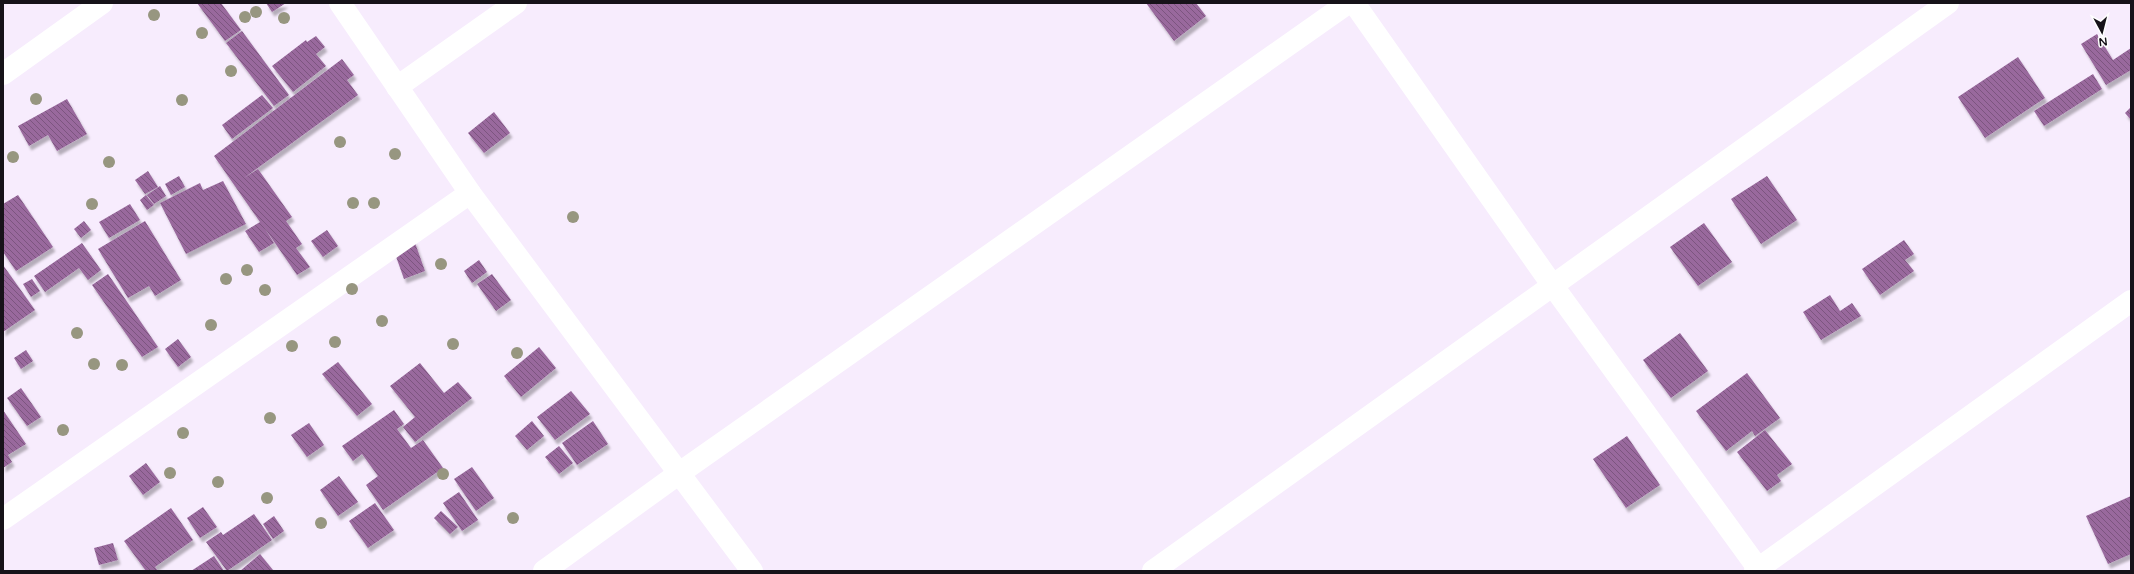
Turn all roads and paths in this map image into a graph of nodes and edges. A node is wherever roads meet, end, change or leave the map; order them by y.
1 (102, 3) edge
2 (340, 3) edge
3 (516, 3) edge
4 (1348, 3) edge
5 (1354, 3) edge
6 (1948, 3) edge
7 (3, 74) edge
8 (398, 87) junction
9 (470, 193) junction
10 (1553, 286) junction
11 (2131, 301) edge
12 (681, 472) junction
13 (3, 519) edge
14 (1758, 570) edge
15 (544, 571) edge
16 (752, 571) edge
17 (1153, 571) edge

1 - 7 street
2 - 8 street
3 - 8 street
4 - 12 street
5 - 10 street
6 - 10 street
8 - 9 street
9 - 12 street
9 - 13 street
10 - 14 street
10 - 17 street
11 - 14 street
12 - 15 street
12 - 16 street

